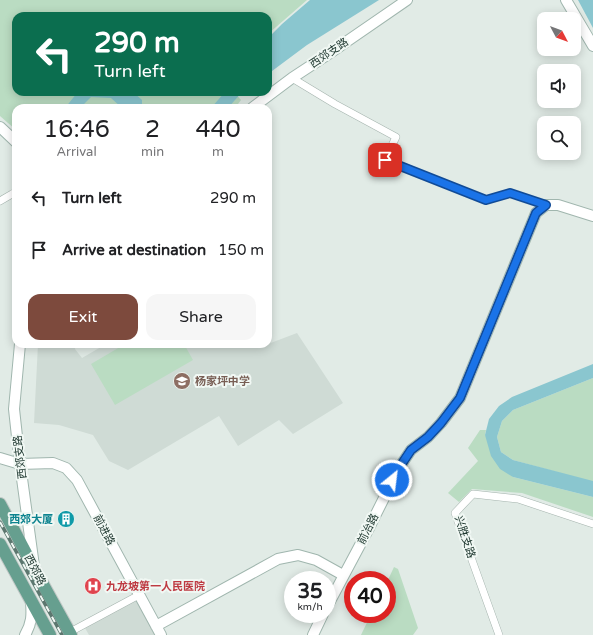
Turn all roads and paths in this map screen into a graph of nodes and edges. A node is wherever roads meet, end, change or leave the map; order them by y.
1 (407, 0) edge
2 (566, 0) edge
3 (593, 46) edge
4 (292, 78) junction
5 (272, 93) edge
6 (268, 96) edge
7 (257, 104) edge
8 (0, 127) edge
9 (12, 138) edge
10 (12, 194) edge
11 (0, 201) edge
12 (546, 205) junction
13 (593, 216) edge
14 (20, 348) edge
15 (0, 458) edge
16 (20, 464) junction
17 (0, 504) edge
18 (593, 524) edge
19 (2, 550) edge
20 (35, 570) junction
21 (343, 575) junction
22 (336, 589) edge
23 (139, 595) junction
24 (31, 600) junction
25 (318, 623) edge
26 (156, 626) junction
27 (70, 634) edge
28 (25, 635) edge
29 (50, 635) edge
30 (161, 635) edge
31 (312, 635) edge
32 (499, 635) edge

1 - 4 street, 西郊支路
2 - 3 street
4 - 5 street, 西郊支路
4 - 12 street
6 - 7 street, 西郊支路
8 - 9 street
10 - 11 street
12 - 13 street
12 - 21 street, 前冶路
14 - 16 street, 西郊支路
15 - 16 street, 前进路
16 - 20 street, 西郊支路
16 - 23 street, 前进路
17 - 20 main road, 西郊路
18 - 32 street, 兴胜支路
19 - 24 main road, 西郊路
20 - 27 main road, 西郊路
21 - 22 street, 前冶路
21 - 26 street
23 - 26 street, 前进路
23 - 27 street
24 - 28 street
24 - 29 main road, 西郊路
25 - 31 street
26 - 30 street, 前进路

